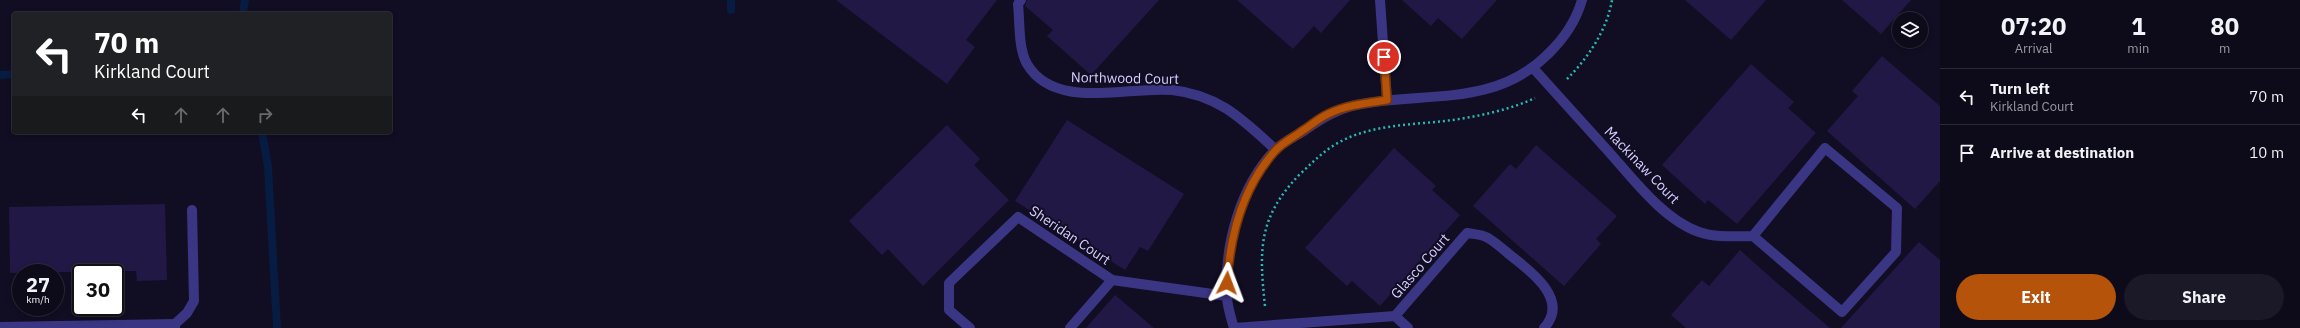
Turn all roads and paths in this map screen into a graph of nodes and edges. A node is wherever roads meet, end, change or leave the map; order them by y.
1 (1380, 0) edge
2 (1582, 0) edge
3 (1612, 0) edge
4 (1018, 1) edge
5 (1534, 68) junction
6 (1552, 89) junction
7 (1387, 100) junction
8 (1276, 150) junction
9 (192, 210) dead end
10 (1753, 236) junction
11 (1112, 280) junction
12 (1227, 296) junction
13 (1395, 316) junction
14 (1270, 325) junction
15 (175, 326) edge
16 (0, 327) edge
17 (970, 328) edge
18 (1070, 328) edge
19 (1234, 328) edge
20 (1408, 328) edge
21 (1544, 328) edge

1 - 7 street
2 - 5 street
3 - 6 path
4 - 8 street, Northwood Court
5 - 6 street, Mackinaw Court
5 - 7 street
6 - 10 street, Mackinaw Court
6 - 14 path
7 - 8 street
8 - 12 street
9 - 15 street
10 - 10 street
11 - 12 street, Sheridan Court
11 - 17 street, Sheridan Court
11 - 18 street, Sheridan Court
12 - 19 street
13 - 14 street, Glasco Court
13 - 20 street, Glasco Court
13 - 21 street, Glasco Court
14 - 19 street, Glasco Court
15 - 16 street

